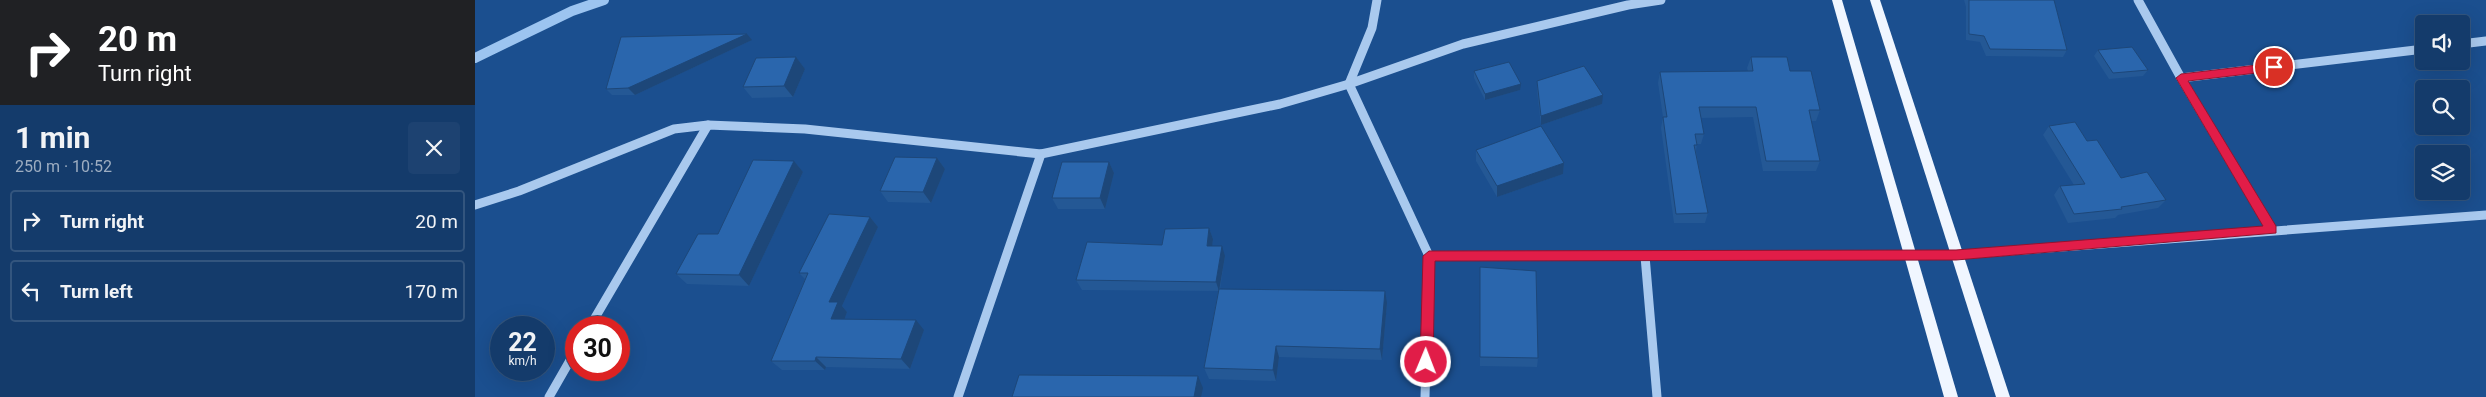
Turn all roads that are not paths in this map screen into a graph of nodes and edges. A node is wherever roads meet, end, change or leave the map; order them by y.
1 (1377, 0) edge
2 (1661, 0) edge
3 (1837, 0) edge
4 (1875, 0) edge
5 (2138, 0) edge
6 (2486, 42) edge
7 (2470, 43) edge
8 (2415, 50) edge
9 (2181, 78) junction
10 (1349, 84) junction
11 (707, 124) junction
12 (1041, 154) junction
13 (475, 205) edge
14 (2486, 214) edge
15 (2271, 230) junction
16 (1911, 254) junction
17 (1956, 255) junction
18 (1429, 256) junction
19 (1645, 256) junction
20 (596, 316) edge
21 (565, 369) edge
22 (549, 397) edge
23 (958, 397) edge
24 (1425, 397) edge
25 (1657, 397) edge
26 (1951, 397) edge
27 (2003, 397) edge

1 - 10 street
2 - 10 street
3 - 16 main road
4 - 17 main road
5 - 9 street
6 - 7 street
8 - 9 street
9 - 15 street
10 - 12 street
10 - 18 street
11 - 12 street
11 - 13 street
11 - 20 street
12 - 23 street
14 - 15 street
15 - 17 street
16 - 17 street
16 - 19 street
16 - 26 main road
17 - 27 main road
18 - 19 street
18 - 24 street
19 - 25 street
21 - 22 street

